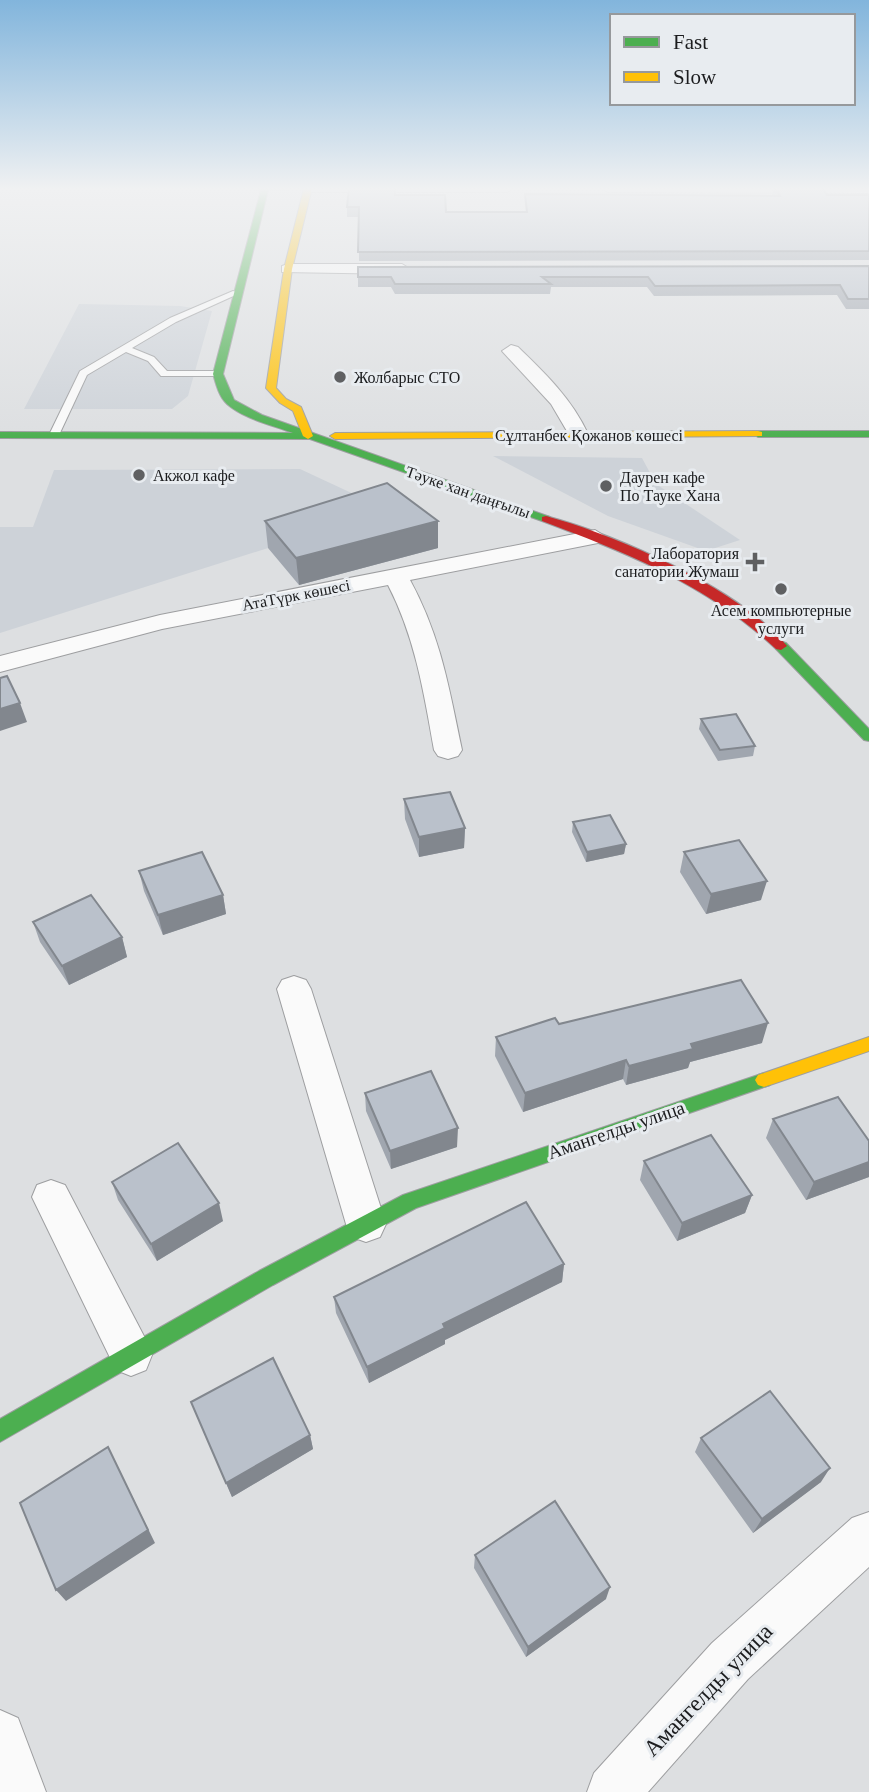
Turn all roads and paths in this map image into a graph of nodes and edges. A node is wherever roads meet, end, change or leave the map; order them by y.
1 (242, 272) edge
2 (288, 272) edge
3 (236, 293) junction
4 (127, 349) junction
5 (511, 351) dead end
6 (218, 374) junction
7 (578, 434) junction
8 (869, 434) edge
9 (0, 435) edge
10 (54, 435) junction
11 (308, 436) junction
12 (594, 537) junction
13 (396, 576) junction
14 (0, 664) edge
15 (869, 737) edge
16 (447, 750) dead end
17 (294, 989) dead end
18 (869, 1044) edge
19 (51, 1197) dead end
20 (366, 1224) junction
21 (131, 1356) junction
22 (0, 1431) edge
23 (869, 1535) edge
24 (0, 1736) edge
25 (19, 1792) edge
26 (613, 1792) edge

1 - 3 main road
2 - 11 main road
3 - 4 lane
3 - 6 main road
4 - 6 lane
4 - 10 lane
5 - 7 street
6 - 11 main road
7 - 8 main road, Сұлтанбек Қожанов көшесі
7 - 11 main road, Сұлтанбек Қожанов көшесі
9 - 10 main road, Тәуке хан даңғылы
10 - 11 main road, Тәуке хан даңғылы
11 - 12 main road, Тәуке хан даңғылы
12 - 13 street, АтаТүрк көшесі
12 - 15 main road, Тәуке хан даңғылы
13 - 14 street, АтаТүрк көшесі
13 - 16 street
17 - 20 street
18 - 20 main road, Амангелды улица
19 - 21 street
20 - 21 main road, Амангелды улица
21 - 22 main road, Амангелды улица
23 - 26 street, Амангелды улица
24 - 25 street

